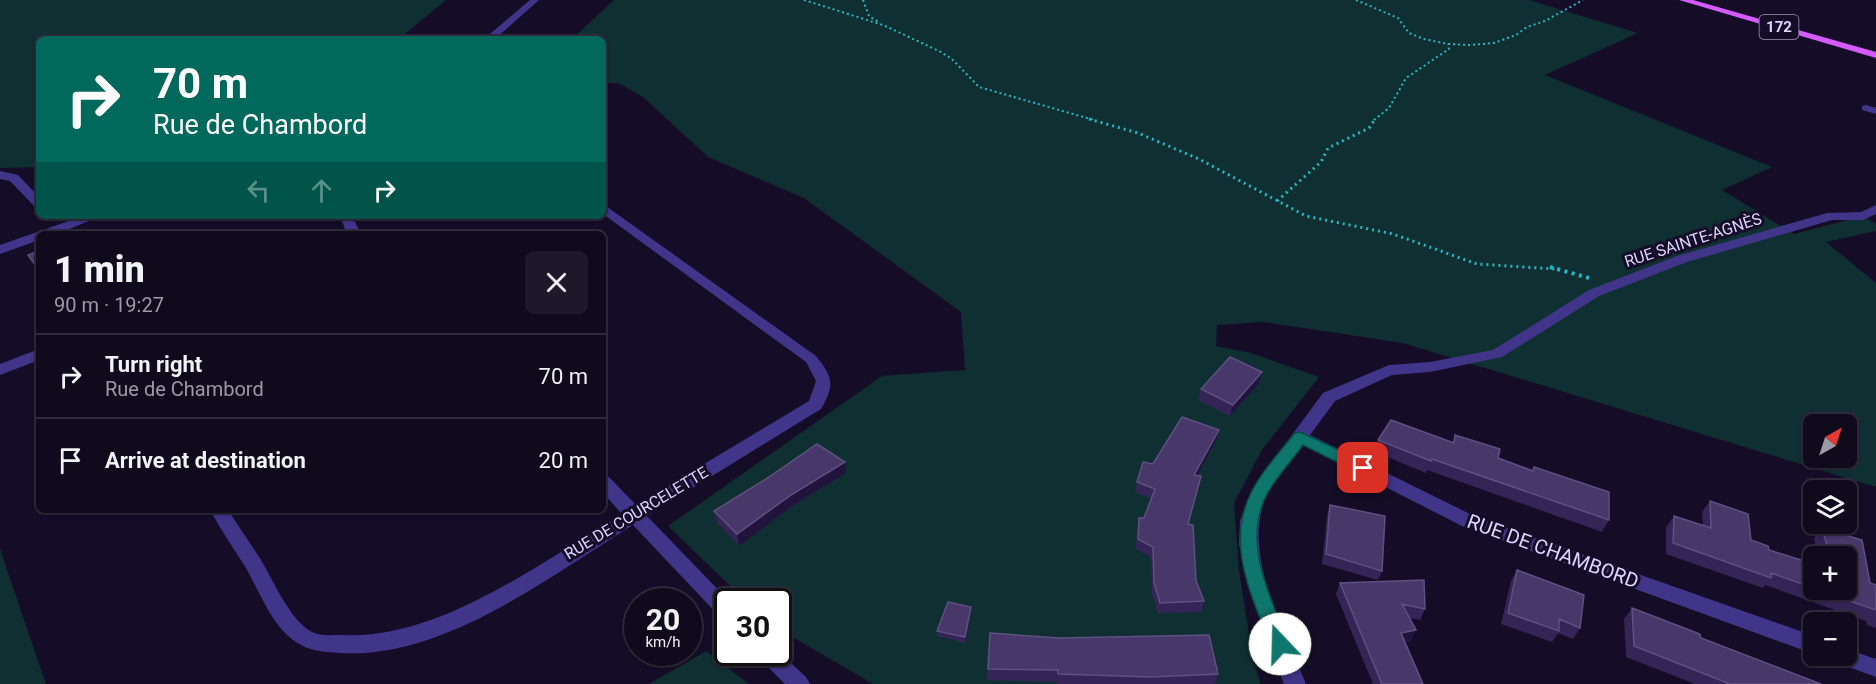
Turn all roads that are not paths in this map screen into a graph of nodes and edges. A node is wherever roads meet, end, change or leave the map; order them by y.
1 (535, 0) edge
2 (1683, 0) edge
3 (493, 36) edge
4 (1876, 55) edge
5 (0, 175) edge
6 (36, 201) edge
7 (1876, 209) edge
8 (606, 210) edge
9 (53, 219) edge
10 (87, 219) edge
11 (62, 228) junction
12 (54, 231) edge
13 (36, 237) edge
14 (0, 250) edge
15 (36, 355) edge
16 (0, 369) edge
17 (1300, 437) junction
18 (606, 485) edge
19 (221, 513) edge
20 (634, 513) junction
21 (714, 597) edge
22 (1803, 641) edge
23 (1857, 661) edge
24 (780, 666) edge
25 (1876, 668) edge
26 (799, 684) edge
27 (1295, 684) edge

1 - 3 street
2 - 4 main road, 172
5 - 6 street
7 - 17 street, RUE SAINTE-AGNÈS
8 - 20 street, RUE DE COURCELETTE
9 - 11 street
10 - 11 street
11 - 12 street
13 - 14 street
15 - 16 street
17 - 22 street, RUE DE CHAMBORD
17 - 27 street, RUE SAINTE-AGNÈS
18 - 20 street
19 - 20 street, RUE DE COURCELETTE
20 - 21 street
23 - 25 street
24 - 26 street

